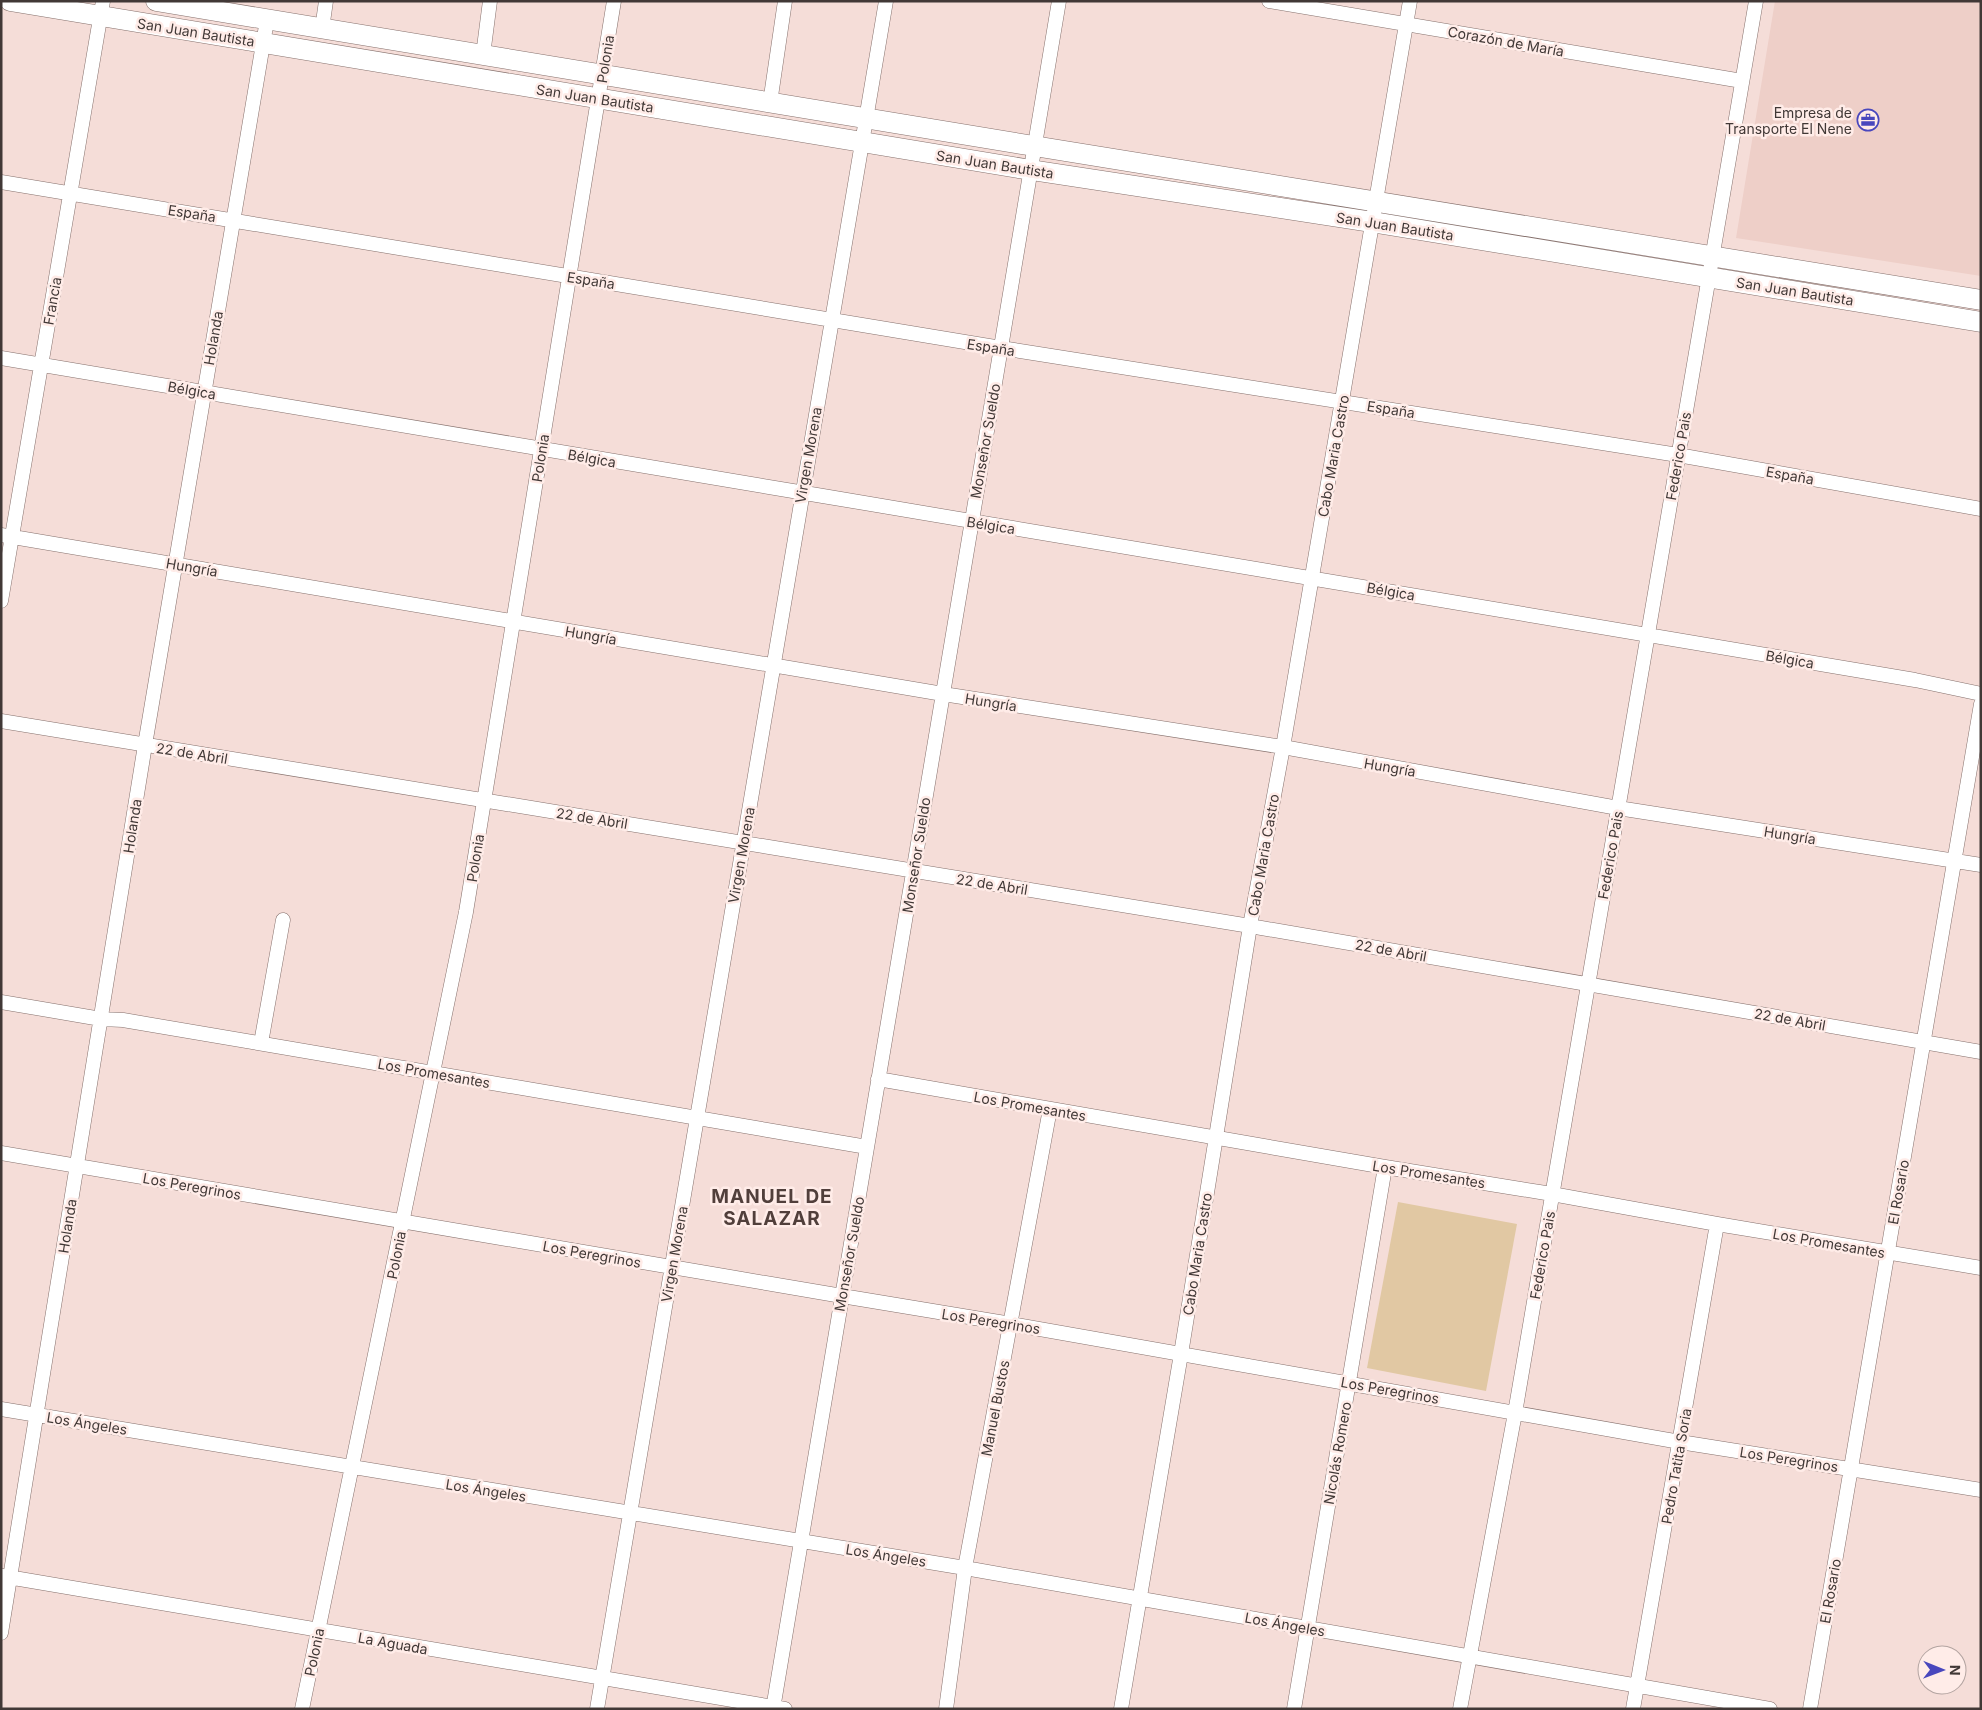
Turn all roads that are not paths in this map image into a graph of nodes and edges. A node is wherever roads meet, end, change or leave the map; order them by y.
1 (10, 1) edge
2 (156, 1) edge
3 (326, 1) edge
4 (490, 1) edge
5 (614, 1) edge
6 (785, 1) edge
7 (886, 1) edge
8 (1058, 1) edge
9 (1269, 1) edge
10 (1410, 1) edge
11 (1756, 1) edge
12 (102, 9) edge
13 (267, 20) junction
14 (1406, 24) junction
15 (322, 29) junction
16 (263, 43) junction
17 (483, 55) junction
18 (603, 75) junction
19 (1742, 81) junction
20 (599, 99) junction
21 (770, 103) junction
22 (865, 118) junction
23 (861, 142) junction
24 (1034, 146) junction
25 (1030, 170) junction
26 (1, 182) edge
27 (70, 193) junction
28 (1376, 201) junction
29 (233, 220) junction
30 (1372, 222) junction
31 (1712, 256) junction
32 (570, 276) junction
33 (1708, 277) junction
34 (1981, 300) edge
35 (831, 320) junction
36 (1981, 322) edge
37 (1001, 348) junction
38 (1, 358) edge
39 (41, 365) junction
40 (204, 392) junction
41 (1342, 402) junction
42 (541, 449) junction
43 (1678, 455) junction
44 (802, 493) junction
45 (1981, 508) edge
46 (972, 522) junction
47 (7, 536) edge
48 (175, 564) junction
49 (1312, 577) junction
50 (1, 601) edge
51 (513, 622) junction
52 (1647, 634) junction
53 (773, 666) junction
54 (943, 694) junction
55 (1981, 694) edge
56 (1981, 704) edge
57 (1, 721) edge
58 (145, 745) junction
59 (1283, 747) junction
60 (484, 800) junction
61 (1618, 808) junction
62 (743, 843) junction
63 (1954, 860) junction
64 (1981, 865) edge
65 (914, 871) junction
66 (283, 920) dead end
67 (1250, 926) junction
68 (1588, 985) junction
69 (1, 1002) edge
70 (100, 1019) junction
71 (1924, 1042) junction
72 (261, 1044) junction
73 (1981, 1052) edge
74 (433, 1073) junction
75 (878, 1079) junction
76 (1050, 1109) junction
77 (697, 1118) junction
78 (1217, 1138) junction
79 (867, 1147) junction
80 (1, 1153) edge
81 (77, 1166) junction
82 (1385, 1167) junction
83 (1552, 1194) junction
84 (403, 1222) junction
85 (1717, 1224) junction
86 (1888, 1253) junction
87 (672, 1268) junction
88 (1981, 1268) edge
89 (842, 1296) junction
90 (1011, 1324) junction
91 (1181, 1354) junction
92 (1349, 1382) junction
93 (1, 1409) edge
94 (1515, 1413) junction
95 (36, 1415) junction
96 (1680, 1442) junction
97 (353, 1468) junction
98 (1851, 1469) junction
99 (1981, 1490) edge
100 (630, 1513) junction
101 (801, 1542) junction
102 (965, 1568) junction
103 (6, 1577) edge
104 (1139, 1598) junction
105 (1307, 1628) junction
106 (319, 1630) junction
107 (1, 1633) edge
108 (1469, 1657) junction
109 (602, 1678) junction
110 (1637, 1685) junction
111 (777, 1708) edge
112 (302, 1709) edge
113 (597, 1709) edge
114 (946, 1709) edge
115 (1121, 1709) edge
116 (1294, 1709) edge
117 (1460, 1709) edge
118 (1633, 1709) edge
119 (1770, 1709) edge
120 (1810, 1709) edge

1 - 12 street, San Juan Bautista
2 - 13 street, San Juan Bautista
3 - 15 street
4 - 17 street
5 - 18 street, Polonia
6 - 21 street
7 - 22 street, Virgen Morena
8 - 24 street, Monseñor Sueldo
9 - 14 street, Corazón de María
10 - 14 street, Cabo Maria Castro
11 - 19 street, Federico Pais
12 - 16 street, San Juan Bautista
12 - 27 street, Francia
13 - 15 street, San Juan Bautista
13 - 16 street, Holanda
14 - 19 street, Corazón de María
14 - 28 street, Cabo Maria Castro
15 - 17 street, San Juan Bautista
16 - 20 street, San Juan Bautista
16 - 29 street, Holanda
17 - 18 street, San Juan Bautista
18 - 20 street, Polonia
18 - 21 street, San Juan Bautista
19 - 31 street, Federico Pais
20 - 23 street, San Juan Bautista
20 - 32 street, Polonia
21 - 22 street, San Juan Bautista
22 - 23 street, Virgen Morena
22 - 24 street, San Juan Bautista
23 - 25 street, San Juan Bautista
23 - 35 street, Virgen Morena
24 - 25 street, Monseñor Sueldo
24 - 28 street, San Juan Bautista
25 - 30 street, San Juan Bautista
25 - 37 street, Monseñor Sueldo
26 - 27 street, España
27 - 29 street, España
27 - 39 street, Francia
28 - 30 street, Cabo Maria Castro
28 - 31 street, San Juan Bautista
29 - 32 street, España
29 - 40 street, Holanda
30 - 33 street, San Juan Bautista
30 - 41 street, Cabo Maria Castro
31 - 33 street, Federico Pais
31 - 34 street, San Juan Bautista
32 - 35 street, España
32 - 42 street, Polonia
33 - 36 street, San Juan Bautista
33 - 43 street, Federico Pais
35 - 37 street, España
35 - 44 street, Virgen Morena
37 - 41 street, España
37 - 46 street, Monseñor Sueldo
38 - 39 street, Bélgica
39 - 40 street, Bélgica
39 - 47 street, Francia
40 - 42 street, Bélgica
40 - 48 street, Holanda
41 - 43 street, España
41 - 49 street, Cabo Maria Castro
42 - 44 street, Bélgica
42 - 51 street, Polonia
43 - 45 street, España
43 - 52 street, Federico Pais
44 - 46 street, Bélgica
44 - 53 street, Virgen Morena
46 - 49 street, Bélgica
46 - 54 street, Monseñor Sueldo
47 - 48 street, Hungría
47 - 50 street, Francia
48 - 51 street, Hungría
48 - 58 street, Holanda
49 - 52 street, Bélgica
49 - 59 street, Cabo Maria Castro
51 - 53 street, Hungría
51 - 60 street, Polonia
52 - 55 street, Bélgica
52 - 61 street, Federico Pais
53 - 54 street, Hungría
53 - 62 street, Virgen Morena
54 - 59 street, Hungría
54 - 65 street, Monseñor Sueldo
56 - 63 street, El Rosario
57 - 58 street, 22 de Abril
58 - 60 street, 22 de Abril
58 - 70 street, Holanda
59 - 61 street, Hungría
59 - 67 street, Cabo Maria Castro
60 - 62 street, 22 de Abril
60 - 74 street, Polonia
61 - 63 street, Hungría
61 - 68 street, Federico Pais
62 - 65 street, 22 de Abril
62 - 77 street, Virgen Morena
63 - 64 street, Hungría
63 - 71 street, El Rosario
65 - 67 street, 22 de Abril
65 - 75 street, Monseñor Sueldo
66 - 72 street
67 - 68 street, 22 de Abril
67 - 78 street, Cabo Maria Castro
68 - 71 street, 22 de Abril
68 - 83 street, Federico Pais
69 - 70 street, Los Promesantes
70 - 72 street, Los Promesantes
70 - 81 street, Holanda
71 - 73 street, 22 de Abril
71 - 86 street, El Rosario
72 - 74 street, Los Promesantes
74 - 77 street, Los Promesantes
74 - 84 street, Polonia
75 - 76 street, Los Promesantes
75 - 79 street, Monseñor Sueldo
76 - 78 street, Los Promesantes
76 - 90 street, Manuel Bustos
77 - 79 street, Los Promesantes
77 - 87 street, Virgen Morena
78 - 82 street, Los Promesantes
78 - 91 street, Cabo Maria Castro
79 - 89 street, Monseñor Sueldo
80 - 81 street, Los Peregrinos
81 - 84 street, Los Peregrinos
81 - 95 street, Holanda
82 - 83 street, Los Promesantes
82 - 92 street, Nicolás Romero
83 - 85 street, Los Promesantes
83 - 94 street, Federico Pais
84 - 87 street, Los Peregrinos
84 - 97 street, Polonia
85 - 86 street, Los Promesantes
85 - 96 street, Pedro Tatita Soria
86 - 88 street, Los Promesantes
86 - 98 street, El Rosario
87 - 89 street, Los Peregrinos
87 - 100 street, Virgen Morena
89 - 90 street, Los Peregrinos
89 - 101 street, Monseñor Sueldo
90 - 91 street, Los Peregrinos
90 - 102 street, Manuel Bustos
91 - 92 street, Los Peregrinos
91 - 104 street, Cabo Maria Castro
92 - 94 street, Los Peregrinos
92 - 105 street, Nicolás Romero
93 - 95 street, Los Ángeles
94 - 96 street, Los Peregrinos
94 - 108 street, Federico Pais
95 - 97 street, Los Ángeles
95 - 103 street, Holanda
96 - 98 street, Los Peregrinos
96 - 110 street, Pedro Tatita Soria
97 - 100 street, Los Ángeles
97 - 106 street, Polonia
98 - 99 street, Los Peregrinos
98 - 120 street, El Rosario
100 - 101 street, Los Ángeles
100 - 109 street, Virgen Morena
101 - 102 street, Los Ángeles
101 - 111 street, Monseñor Sueldo
102 - 104 street, Los Ángeles
102 - 114 street, Manuel Bustos
103 - 106 street, La Aguada
103 - 107 street, Holanda
104 - 105 street, Los Ángeles
104 - 115 street, Cabo Maria Castro
105 - 108 street, Los Ángeles
105 - 116 street, Nicolás Romero
106 - 109 street, La Aguada
106 - 112 street, Polonia
108 - 110 street, Los Ángeles
108 - 117 street, Federico Pais
109 - 111 street, La Aguada
109 - 113 street, Virgen Morena
110 - 118 street, Pedro Tatita Soria
110 - 119 street, Los Ángeles

